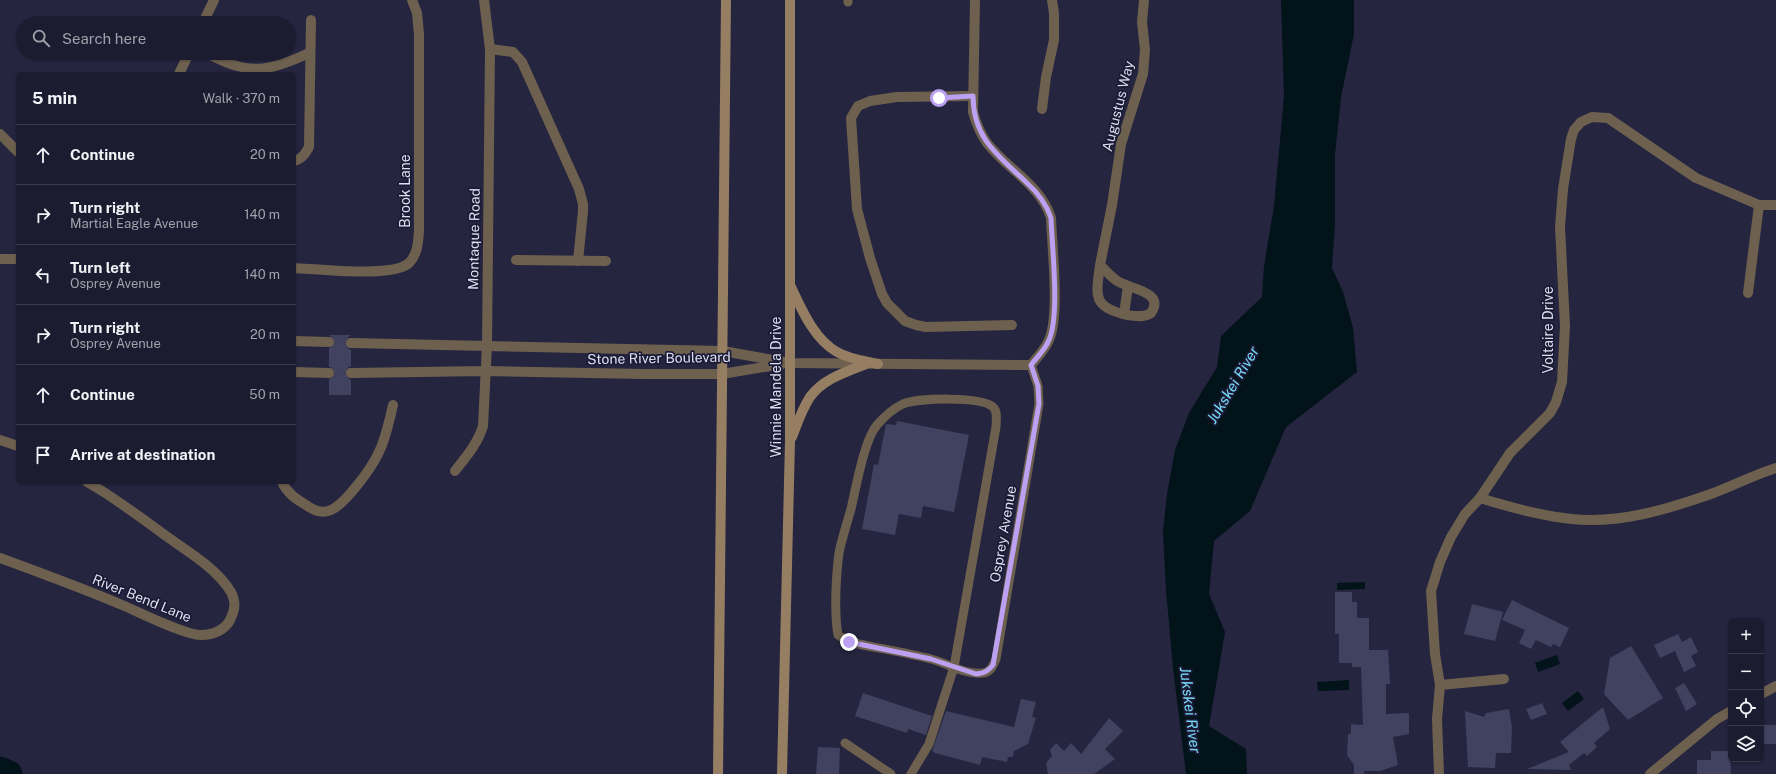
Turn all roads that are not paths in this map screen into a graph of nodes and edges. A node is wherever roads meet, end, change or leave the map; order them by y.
1 (214, 0) edge
2 (412, 0) edge
3 (484, 0) edge
4 (726, 0) edge
5 (790, 0) edge
6 (975, 0) edge
7 (1052, 0) edge
8 (1144, 0) edge
9 (206, 16) edge
10 (311, 20) dead end
11 (490, 49) junction
12 (309, 53) junction
13 (296, 58) edge
14 (186, 60) edge
15 (220, 60) edge
16 (292, 60) edge
17 (180, 72) edge
18 (261, 72) edge
19 (973, 96) junction
20 (1042, 109) dead end
21 (0, 134) edge
22 (16, 150) edge
23 (296, 161) edge
24 (1759, 205) junction
25 (1776, 205) edge
26 (0, 259) edge
27 (16, 259) edge
28 (516, 260) dead end
29 (578, 261) junction
30 (606, 261) dead end
31 (1100, 265) junction
32 (296, 268) edge
33 (790, 286) junction
34 (1128, 286) junction
35 (1748, 293) dead end
36 (1124, 314) junction
37 (1012, 325) dead end
38 (296, 341) edge
39 (329, 342) tunnel mouth
40 (351, 343) tunnel mouth
41 (487, 345) junction
42 (723, 351) junction
43 (790, 363) junction
44 (866, 364) junction
45 (878, 364) junction
46 (1031, 365) junction
47 (296, 372) edge
48 (486, 372) junction
49 (329, 373) tunnel mouth
50 (351, 373) tunnel mouth
51 (722, 374) junction
52 (393, 405) dead end
53 (0, 440) edge
54 (790, 441) junction
55 (16, 445) edge
56 (1776, 468) edge
57 (455, 471) dead end
58 (90, 484) edge
59 (284, 484) edge
60 (1480, 498) junction
61 (0, 558) edge
62 (954, 667) junction
63 (1504, 678) dead end
64 (1440, 685) junction
65 (1776, 686) edge
66 (1764, 692) edge
67 (1728, 714) edge
68 (845, 743) dead end
69 (718, 774) edge
70 (782, 774) edge
71 (892, 774) edge
72 (911, 774) edge
73 (1439, 774) edge
74 (1650, 774) edge

1 - 9 street
2 - 32 street, Brook Lane
3 - 11 street, Montaque Road
4 - 42 main road
5 - 33 main road, Winnie Mandela Drive
6 - 19 street
7 - 20 street
8 - 31 street, Augustus Way
10 - 12 street
11 - 29 street
11 - 41 street, Montaque Road
12 - 13 street
12 - 23 street
14 - 17 street
15 - 18 street
16 - 18 street
19 - 37 street
19 - 46 street
21 - 22 street
24 - 25 street, Voltaire Drive
24 - 35 street
24 - 60 street, Voltaire Drive
26 - 27 street
28 - 29 street
29 - 30 street
31 - 34 street, Augustus Way
31 - 36 street, Augustus Way
33 - 43 main road, Winnie Mandela Drive
33 - 45 main road
34 - 36 street
34 - 36 street, Augustus Way
38 - 39 street
40 - 41 street, Stone River Boulevard
41 - 42 street, Stone River Boulevard
41 - 48 street, Montaque Road
42 - 43 street, Stone River Boulevard
42 - 51 main road
43 - 44 street
43 - 51 street, Stone River Boulevard
43 - 54 main road, Winnie Mandela Drive
44 - 45 street
44 - 54 main road
45 - 46 street
46 - 62 lane, Osprey Avenue
47 - 49 street
48 - 50 street, Stone River Boulevard
48 - 51 street, Stone River Boulevard
48 - 57 street, Montaque Road
51 - 69 main road
52 - 59 street
53 - 55 street
54 - 70 main road, Winnie Mandela Drive
56 - 60 street
58 - 61 street, River Bend Lane
60 - 64 street, Voltaire Drive
62 - 62 lane
62 - 72 lane
63 - 64 street
64 - 73 street, Voltaire Drive
65 - 66 street
67 - 74 street
68 - 71 lane

